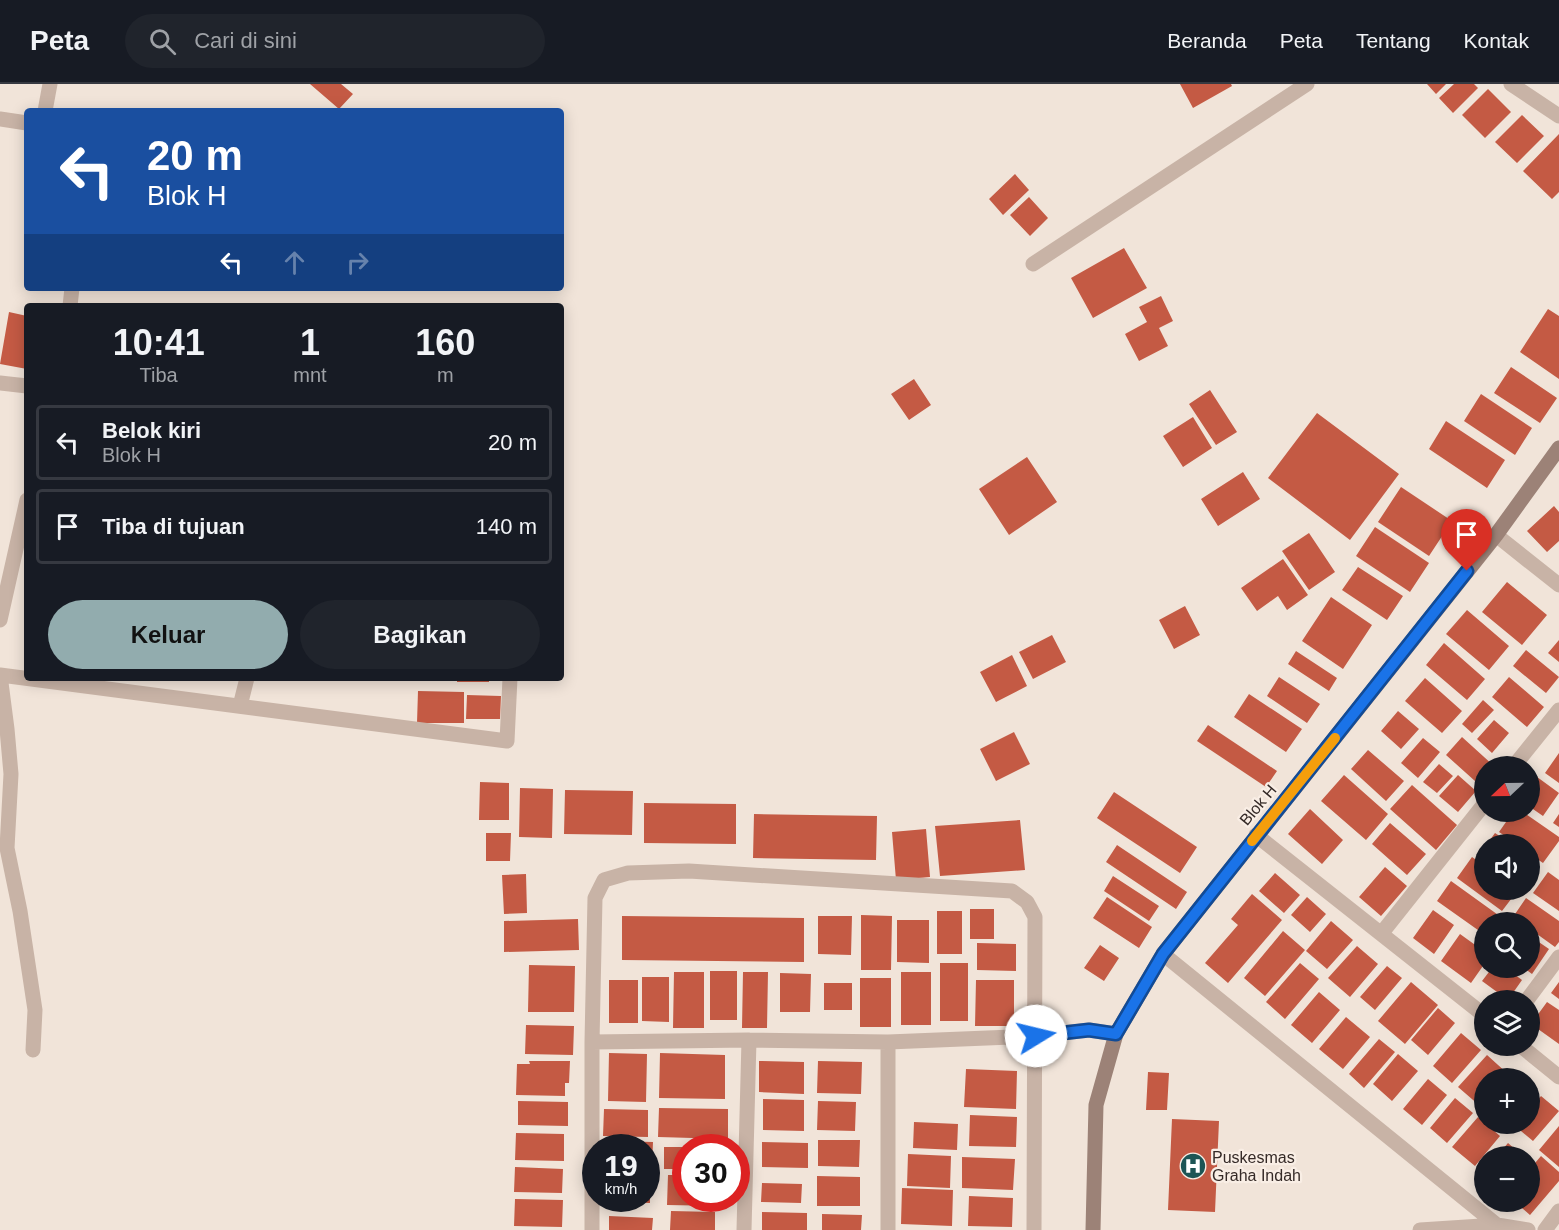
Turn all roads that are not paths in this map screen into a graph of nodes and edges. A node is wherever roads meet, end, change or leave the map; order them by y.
1 (50, 84) edge
2 (1307, 84) edge
3 (1511, 84) edge
4 (46, 108) edge
5 (1559, 116) edge
6 (0, 119) edge
7 (24, 123) edge
8 (1033, 264) dead end
9 (0, 384) edge
10 (24, 386) edge
11 (1559, 448) edge
12 (24, 513) edge
13 (1496, 535) junction
14 (1559, 585) edge
15 (0, 620) edge
16 (24, 678) edge
17 (46, 681) edge
18 (246, 681) edge
19 (510, 681) edge
20 (240, 706) junction
21 (1559, 710) edge
22 (1522, 756) edge
23 (1474, 817) edge
24 (1256, 835) junction
25 (1381, 934) junction
26 (1163, 954) junction
27 (1559, 957) edge
28 (1534, 990) edge
29 (1474, 1007) edge
30 (1116, 1034) junction
31 (1036, 1036) junction
32 (749, 1040) junction
33 (592, 1042) junction
34 (888, 1042) junction
35 (33, 1050) dead end
36 (1533, 1056) edge
37 (1559, 1077) edge
38 (1559, 1211) edge
39 (1497, 1226) junction
40 (592, 1230) edge
41 (744, 1230) edge
42 (888, 1230) edge
43 (1034, 1230) edge
44 (1092, 1230) edge
45 (1420, 1230) edge
46 (1528, 1230) edge
47 (1545, 1230) edge

1 - 4 street
2 - 8 street
3 - 5 street
6 - 7 street
9 - 10 street
11 - 13 street, Blok H
12 - 15 street
13 - 14 street
13 - 24 street, Blok H
16 - 35 street
17 - 20 street
18 - 20 street
19 - 20 street
21 - 22 street
23 - 25 street
24 - 25 street
24 - 26 street, Blok H
25 - 29 street
26 - 30 street, Blok H
26 - 39 street
27 - 28 street
30 - 31 street
30 - 44 street, Blok H
31 - 33 street
31 - 34 street
31 - 43 street
32 - 33 street
32 - 34 street
32 - 41 street
33 - 40 street
34 - 42 street
36 - 37 street
38 - 47 street
39 - 45 street
39 - 46 street

